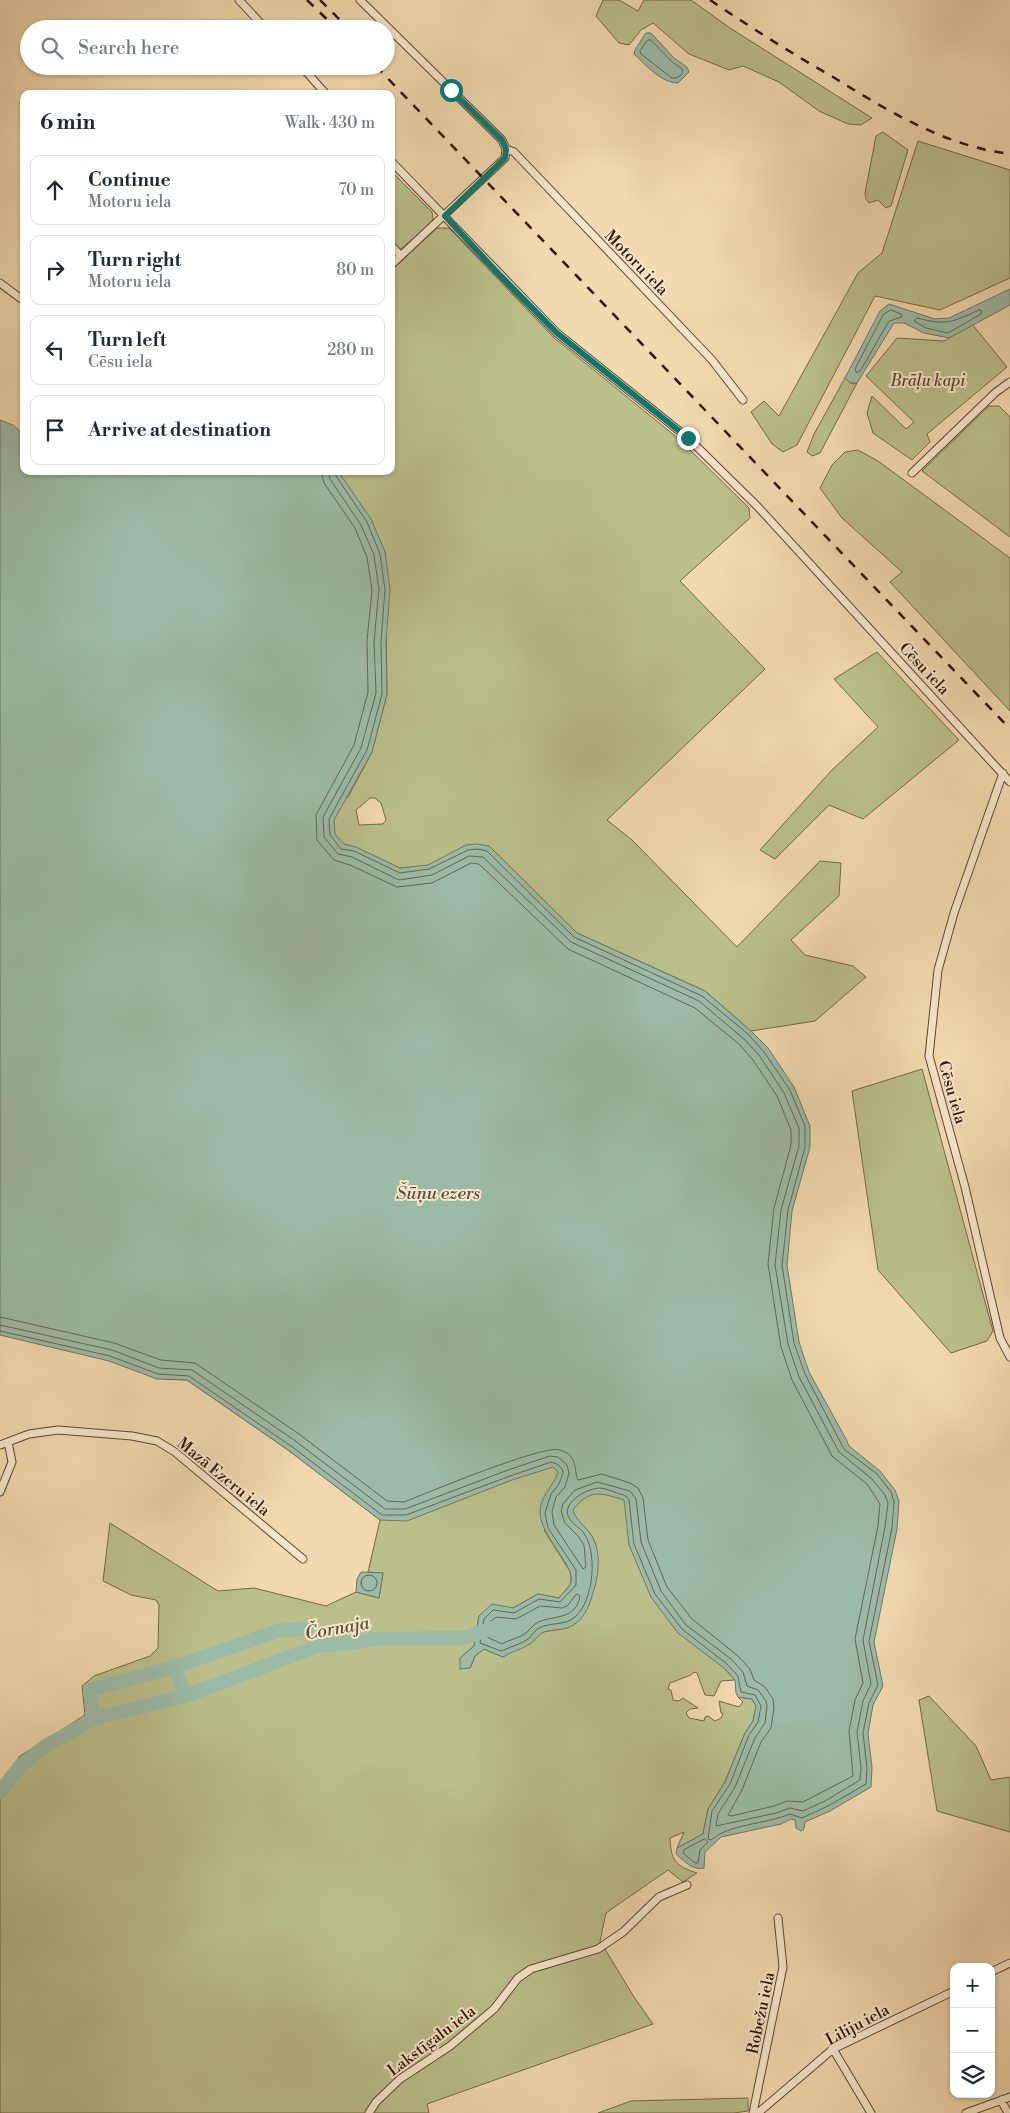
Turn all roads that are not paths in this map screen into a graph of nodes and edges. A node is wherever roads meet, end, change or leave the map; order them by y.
1 (239, 0) edge
2 (360, 0) edge
3 (258, 20) edge
4 (380, 20) edge
5 (395, 35) edge
6 (309, 75) edge
7 (322, 90) edge
8 (506, 149) junction
9 (395, 165) edge
10 (445, 216) junction
11 (395, 249) edge
12 (401, 256) junction
13 (395, 261) edge
14 (0, 283) edge
15 (20, 297) edge
16 (1010, 382) edge
17 (743, 400) dead end
18 (912, 473) dead end
19 (1003, 774) junction
20 (1010, 782) edge
21 (1010, 1357) edge
22 (8, 1442) junction
23 (0, 1445) edge
24 (0, 1492) edge
25 (304, 1559) dead end
26 (687, 1885) dead end
27 (778, 1918) dead end
28 (1010, 1963) edge
29 (995, 1970) edge
30 (950, 1993) edge
31 (833, 2050) junction
32 (1010, 2097) edge
33 (1001, 2100) junction
34 (369, 2113) edge
35 (753, 2113) edge
36 (758, 2113) edge
37 (872, 2113) edge
38 (966, 2113) edge
39 (1008, 2113) edge

1 - 3 street
2 - 4 street, Motoru iela
5 - 8 street, Motoru iela
6 - 7 street
8 - 10 street
8 - 17 street, Motoru iela
9 - 10 street, Cēsu iela
10 - 12 street
10 - 19 street, Cēsu iela
11 - 12 street
12 - 13 street
14 - 15 street
16 - 18 street
19 - 20 street
19 - 21 street, Cēsu iela
22 - 23 street, Mazā Ezeru iela
22 - 24 street
22 - 25 street, Mazā Ezeru iela
26 - 34 street, Lakstīgalu iela
27 - 35 street, Robežu iela
28 - 29 street
30 - 31 street, Liliju iela
31 - 36 street, Liliju iela
31 - 37 street
32 - 33 street
33 - 38 street
33 - 39 street

